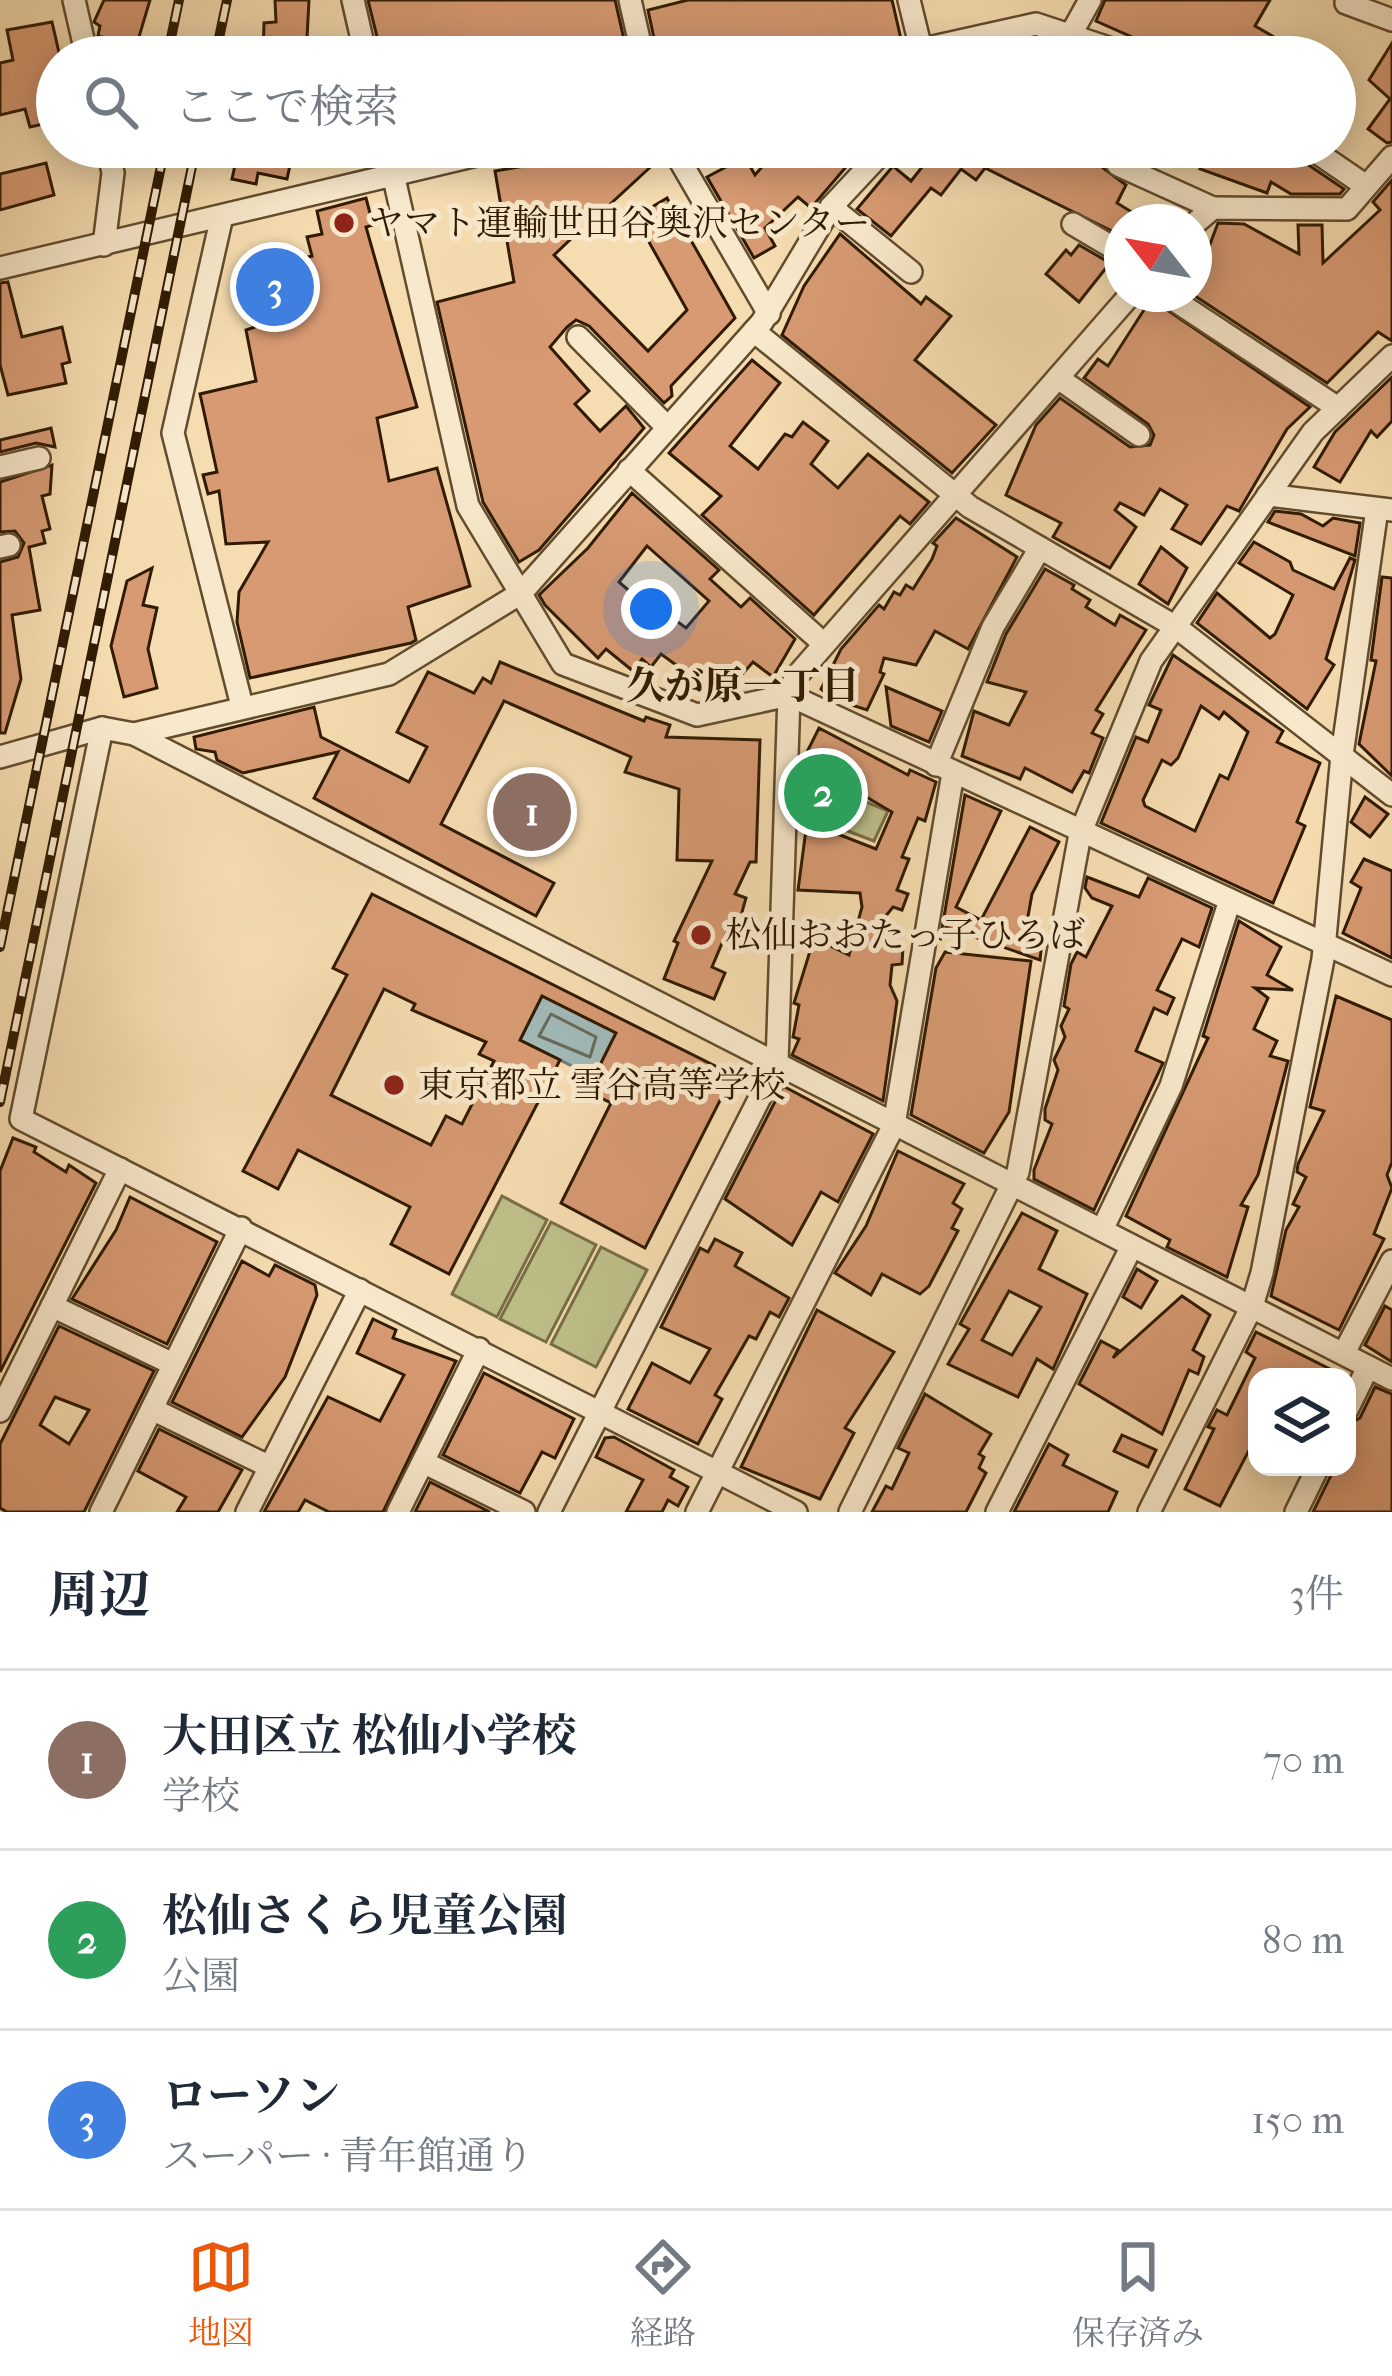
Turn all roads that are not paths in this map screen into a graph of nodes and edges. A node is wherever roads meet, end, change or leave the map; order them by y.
1 (74, 0) edge
2 (353, 0) edge
3 (630, 0) edge
4 (909, 0) edge
5 (1090, 0) edge
6 (1346, 3) dead end
7 (1392, 20) edge
8 (82, 36) edge
9 (361, 36) edge
10 (638, 36) edge
11 (918, 36) edge
12 (983, 36) edge
13 (1070, 36) joint
14 (1392, 157) edge
15 (112, 168) edge
16 (392, 168) edge
17 (427, 168) edge
18 (682, 168) edge
19 (867, 168) edge
20 (1125, 168) edge
21 (1340, 168) edge
22 (394, 176) junction
23 (1366, 186) junction
24 (831, 207) junction
25 (1213, 208) joint
26 (222, 216) junction
27 (1073, 224) dead end
28 (1104, 242) edge
29 (104, 244) junction
30 (0, 268) edge
31 (910, 272) dead end
32 (1116, 312) edge
33 (1192, 312) edge
34 (761, 322) junction
35 (583, 353) dead end
36 (1392, 356) edge
37 (1058, 378) junction
38 (1338, 408) junction
39 (667, 427) junction
40 (1139, 435) dead end
41 (39, 458) dead end
42 (0, 467) edge
43 (629, 470) junction
44 (957, 495) junction
45 (1268, 495) junction
46 (1385, 510) edge
47 (1040, 548) junction
48 (521, 592) junction
49 (1176, 627) junction
50 (824, 644) junction
51 (789, 695) junction
52 (242, 706) junction
53 (102, 728) junction
54 (134, 734) junction
55 (1342, 755) junction
56 (0, 757) edge
57 (944, 769) junction
58 (1392, 795) edge
59 (1080, 833) junction
60 (1230, 900) junction
61 (1324, 944) junction
62 (1392, 975) edge
63 (777, 1064) junction
64 (894, 1125) junction
65 (120, 1169) junction
66 (1013, 1185) junction
67 (241, 1228) junction
68 (1102, 1230) junction
69 (1132, 1246) junction
70 (1392, 1261) edge
71 (360, 1290) junction
72 (52, 1306) junction
73 (1252, 1306) junction
74 (478, 1349) junction
75 (1344, 1353) junction
76 (173, 1364) junction
77 (1368, 1366) junction
78 (1392, 1379) edge
79 (1356, 1391) edge
80 (152, 1408) junction
81 (601, 1410) junction
82 (0, 1411) edge
83 (424, 1462) junction
84 (270, 1467) junction
85 (718, 1472) junction
86 (1314, 1476) edge
87 (101, 1512) edge
88 (248, 1512) edge
89 (398, 1512) edge
90 (524, 1512) edge
91 (549, 1512) edge
92 (697, 1512) edge
93 (796, 1512) edge
94 (850, 1512) edge
95 (997, 1512) edge
96 (1149, 1512) edge
97 (1296, 1512) edge

1 - 8 street
2 - 9 street
3 - 10 street
4 - 11 street
5 - 13 street
6 - 7 street
12 - 13 street
14 - 23 street
15 - 29 street
16 - 22 street
17 - 22 street
18 - 34 street
19 - 24 street
20 - 25 street
21 - 23 street
22 - 26 street
22 - 48 street
23 - 25 street
24 - 31 street
24 - 34 street
26 - 29 street
26 - 52 street
27 - 28 street
29 - 30 street
32 - 37 street
33 - 38 street
34 - 39 street
34 - 44 street
35 - 39 street
36 - 38 street
37 - 40 street
37 - 44 street
38 - 45 street
39 - 43 street
41 - 42 street
43 - 48 street
43 - 50 street
44 - 47 street
44 - 50 street
45 - 46 street
45 - 49 street
46 - 55 street
47 - 49 street
47 - 57 street
48 - 51 street
48 - 52 street
49 - 55 street
49 - 59 street
50 - 51 street
51 - 57 street
51 - 63 street
52 - 54 street
53 - 54 street
53 - 56 street
53 - 65 street
54 - 63 street
55 - 58 street
55 - 61 street
57 - 59 street
57 - 64 street
59 - 60 street
59 - 66 street
60 - 61 street
60 - 68 street
61 - 62 street
61 - 73 street
63 - 64 street
63 - 81 street
64 - 66 street
64 - 85 street
65 - 67 street
65 - 72 street
66 - 68 street
66 - 94 street
67 - 71 street
67 - 76 street
68 - 69 street
69 - 73 street
69 - 95 street
70 - 75 street
71 - 74 street
71 - 84 street
72 - 76 street
72 - 82 street
73 - 75 street
73 - 96 street
74 - 81 street
74 - 83 street
75 - 77 street
76 - 80 street
77 - 78 street
77 - 79 street
80 - 84 street
80 - 87 street
81 - 85 street
81 - 91 street
83 - 89 street
83 - 90 street
84 - 88 street
85 - 92 street
85 - 93 street
86 - 97 street

